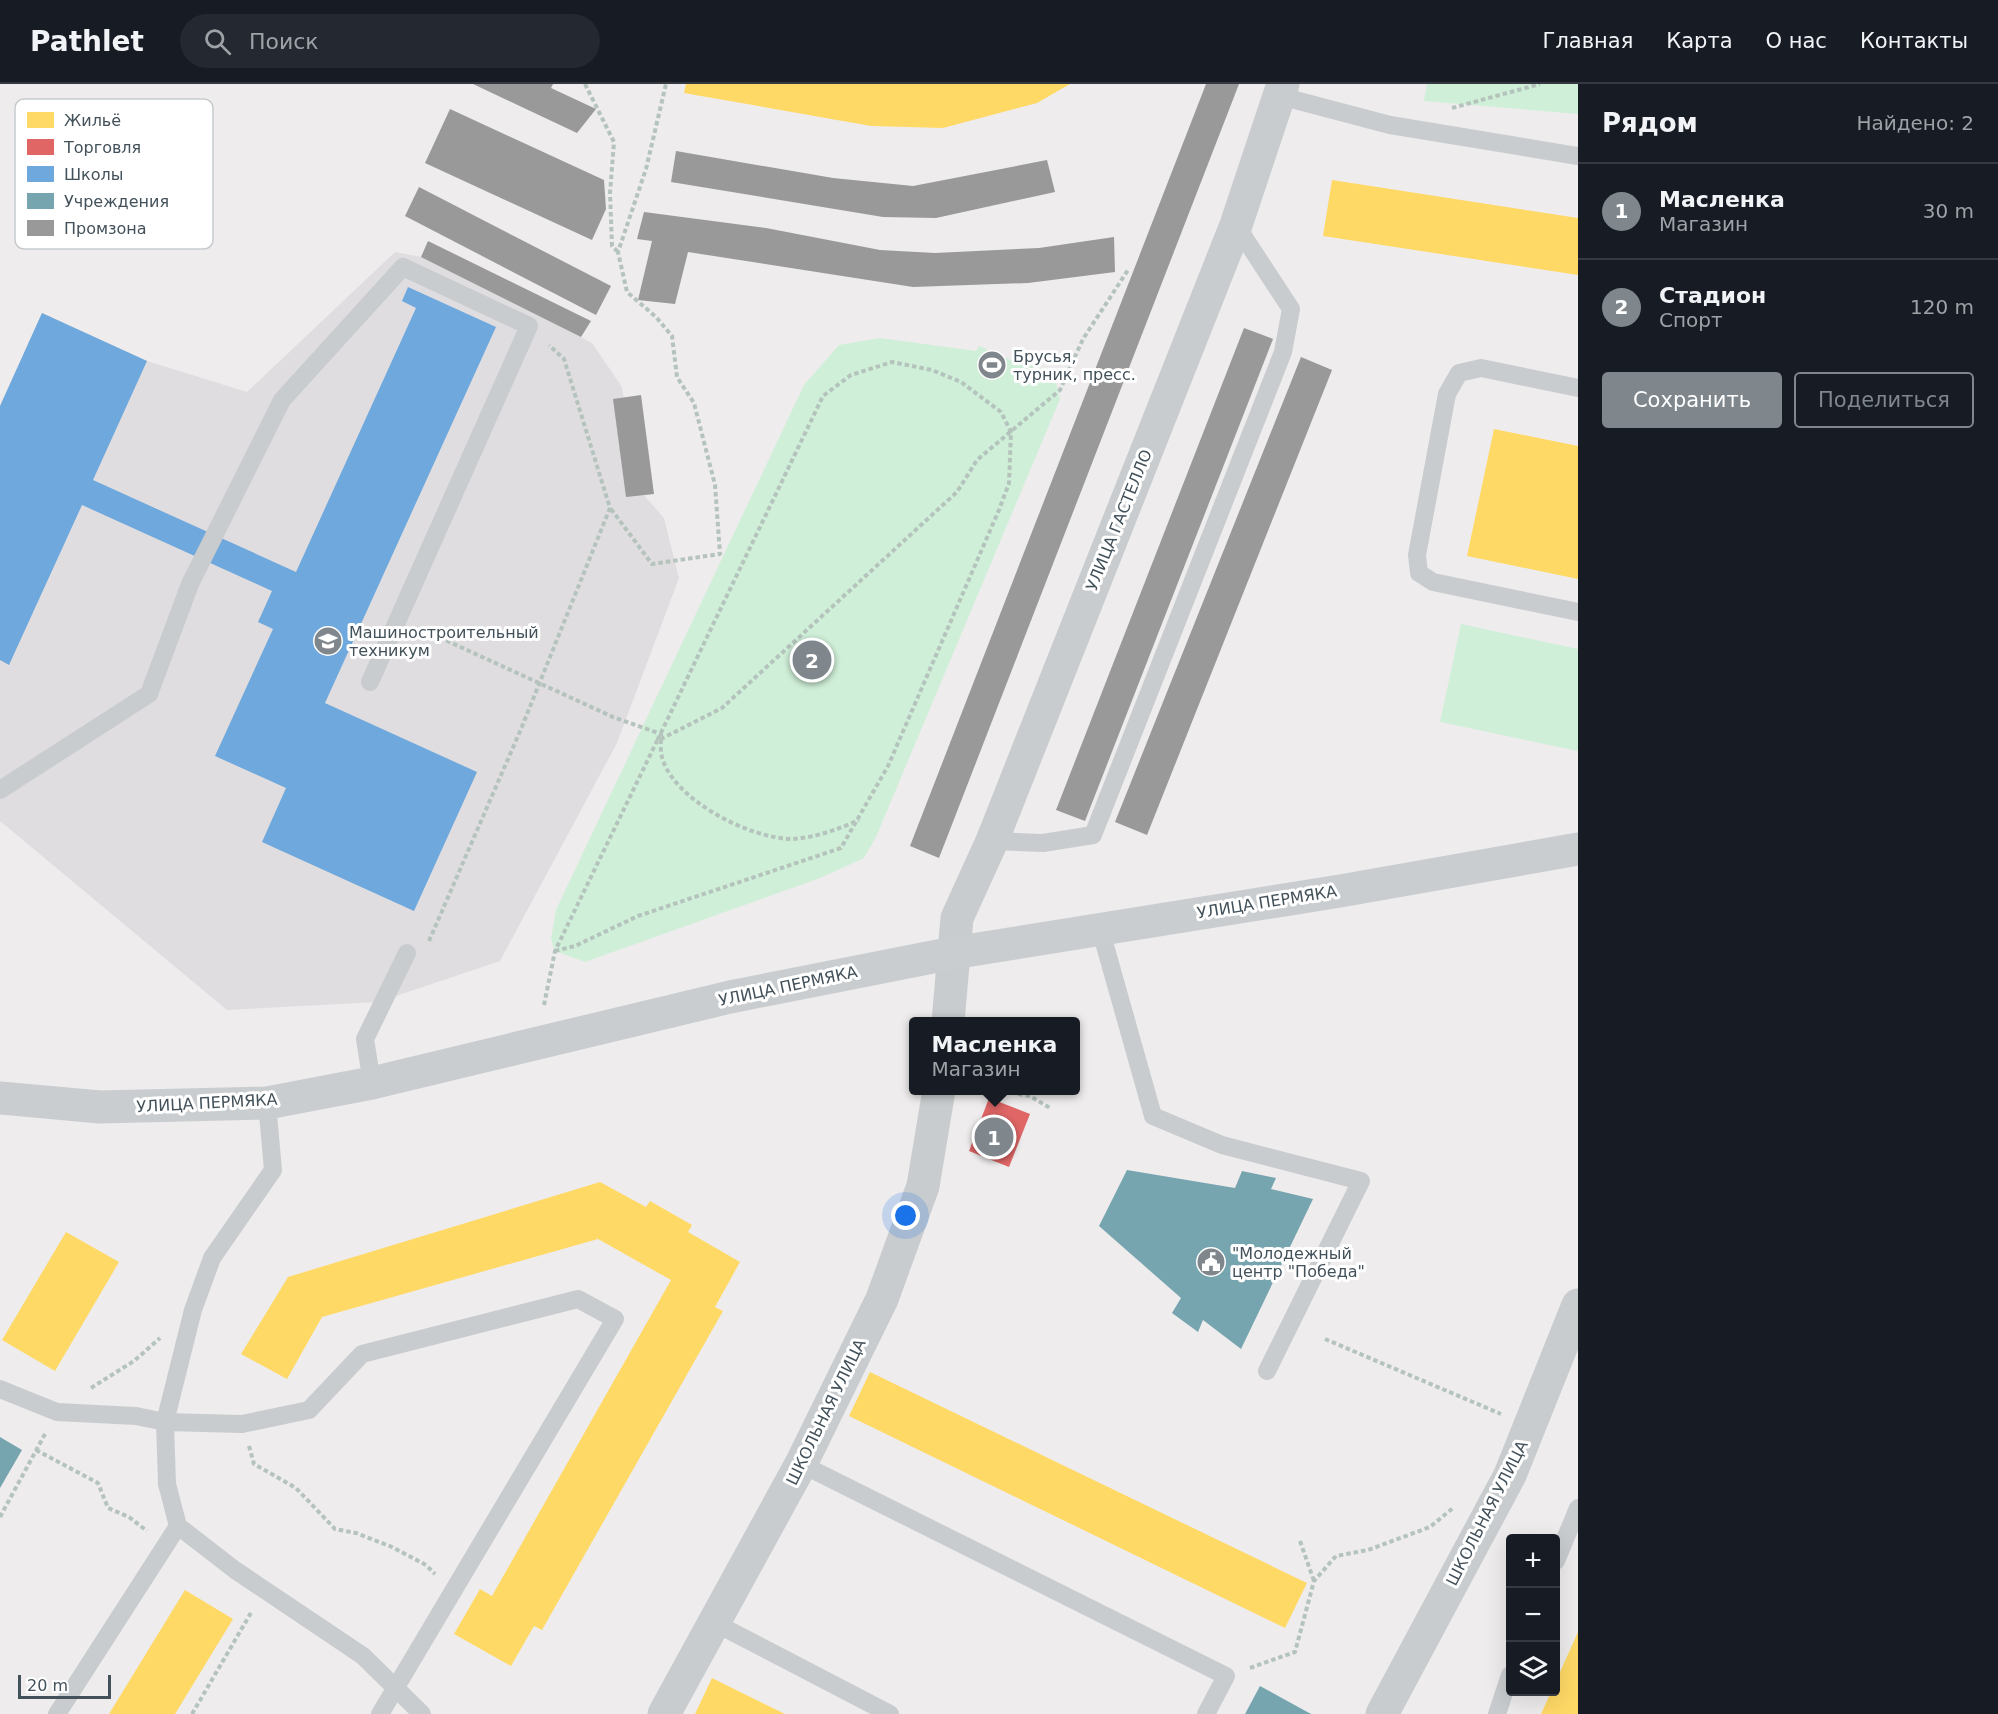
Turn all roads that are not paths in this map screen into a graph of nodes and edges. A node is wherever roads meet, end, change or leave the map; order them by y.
1 (1282, 90) edge
2 (1578, 156) edge
3 (1236, 225) junction
4 (1578, 388) edge
5 (1578, 612) edge
6 (370, 682) dead end
7 (0, 790) edge
8 (992, 841) junction
9 (1578, 849) edge
10 (1100, 927) junction
11 (407, 953) dead end
12 (953, 953) junction
13 (948, 1017) edge
14 (372, 1083) junction
15 (938, 1095) edge
16 (0, 1098) edge
17 (267, 1102) junction
18 (1578, 1305) edge
19 (1268, 1371) dead end
20 (0, 1389) edge
21 (165, 1422) junction
22 (801, 1464) junction
23 (1578, 1509) edge
24 (178, 1526) junction
25 (1560, 1552) edge
26 (715, 1623) junction
27 (1506, 1687) edge
28 (396, 1688) junction
29 (57, 1714) edge
30 (380, 1714) edge
31 (422, 1714) edge
32 (664, 1714) edge
33 (890, 1714) edge
34 (1206, 1714) edge
35 (1382, 1714) edge
36 (1497, 1714) edge

1 - 2 lane
1 - 3 street, УЛИЦА ГАСТЕЛЛО
3 - 8 street, УЛИЦА ГАСТЕЛЛО
3 - 8 lane
4 - 5 lane
6 - 7 lane
8 - 12 street, УЛИЦА ГАСТЕЛЛО
9 - 10 main road, УЛИЦА ПЕРМЯКА
10 - 12 main road, УЛИЦА ПЕРМЯКА
10 - 19 lane
11 - 14 lane
12 - 13 street
12 - 14 main road, УЛИЦА ПЕРМЯКА
14 - 17 main road, УЛИЦА ПЕРМЯКА
15 - 22 street, ШКОЛЬНАЯ УЛИЦА
16 - 17 main road, УЛИЦА ПЕРМЯКА
17 - 21 lane
18 - 35 street, ШКОЛЬНАЯ УЛИЦА
20 - 21 lane
21 - 24 lane
21 - 28 lane
22 - 26 street, ШКОЛЬНАЯ УЛИЦА
22 - 34 lane
23 - 25 lane
24 - 28 lane
24 - 29 lane
26 - 32 street, ШКОЛЬНАЯ УЛИЦА
26 - 33 lane
27 - 36 lane
28 - 30 lane
28 - 31 lane

